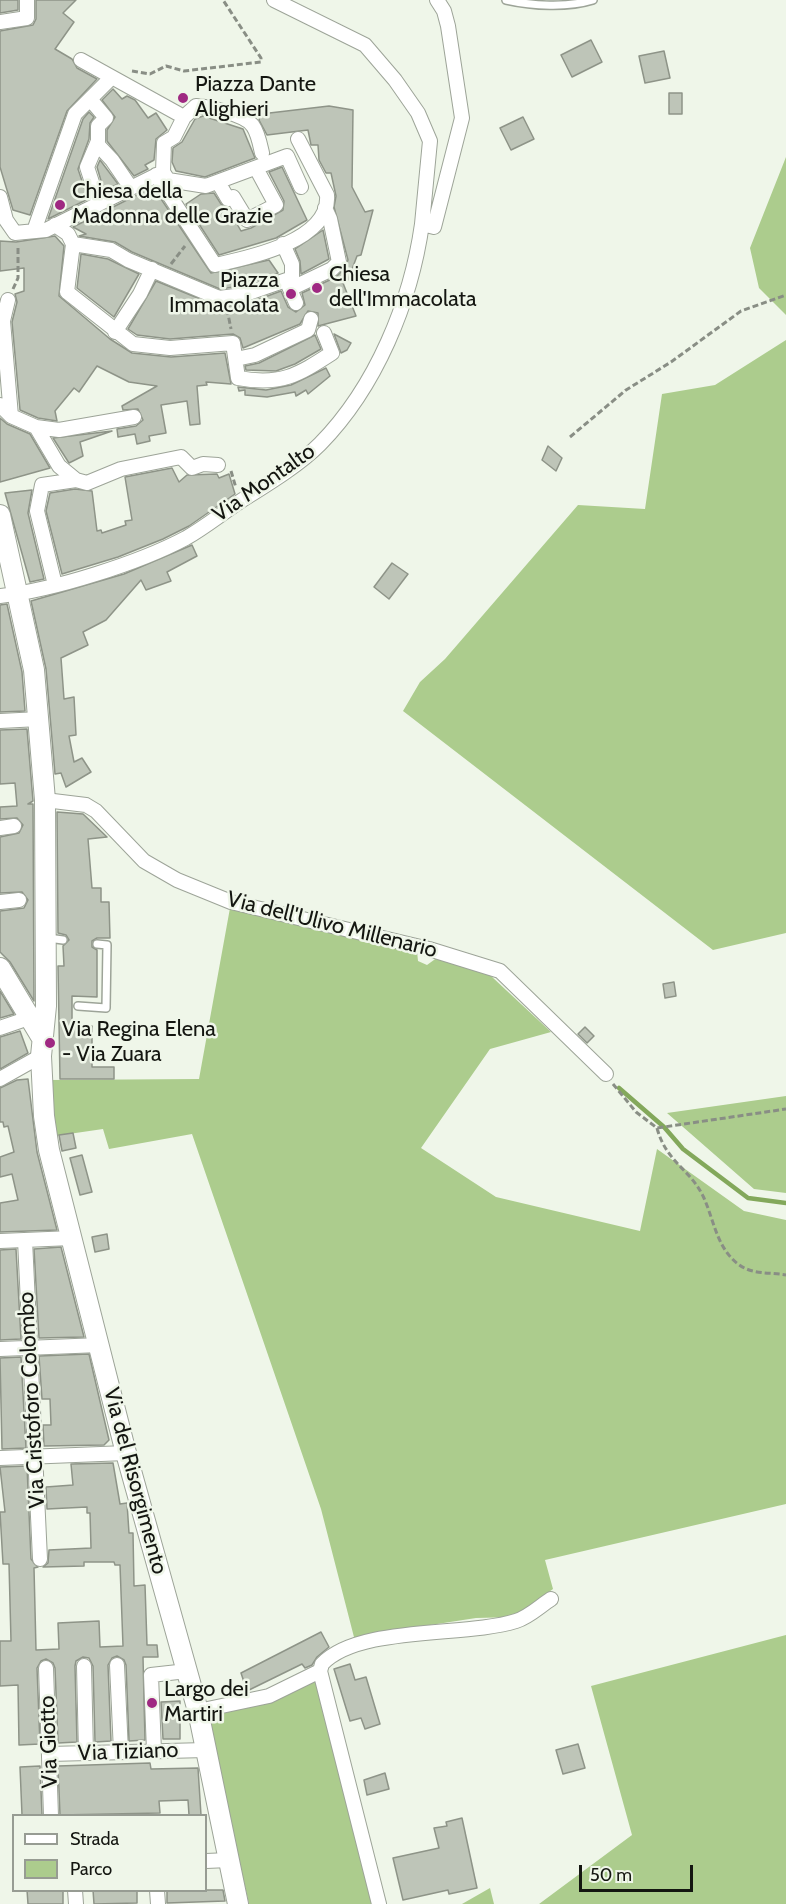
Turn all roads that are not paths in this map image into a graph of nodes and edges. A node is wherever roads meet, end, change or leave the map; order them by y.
1 (27, 0) edge
2 (274, 0) edge
3 (437, 0) edge
4 (506, 0) edge
5 (593, 0) edge
6 (0, 22) edge
7 (81, 60) dead end
8 (111, 78) junction
9 (90, 99) junction
10 (184, 117) junction
11 (298, 140) dead end
12 (97, 144) junction
13 (262, 153) dead end
14 (256, 168) junction
15 (156, 175) junction
16 (218, 182) junction
17 (301, 187) dead end
18 (130, 188) junction
19 (0, 197) edge
20 (99, 204) junction
21 (325, 208) junction
22 (422, 224) junction
23 (55, 225) junction
24 (34, 231) junction
25 (73, 244) junction
26 (283, 244) junction
27 (158, 271) junction
28 (288, 284) junction
29 (8, 300) road end
30 (296, 303) dead end
31 (310, 319) dead end
32 (115, 332) junction
33 (324, 333) dead end
34 (236, 359) junction
35 (0, 405) edge
36 (11, 416) junction
37 (134, 417) dead end
38 (36, 427) junction
39 (218, 465) road end
40 (76, 480) junction
41 (0, 515) edge
42 (55, 585) junction
43 (9, 595) edge
44 (39, 719) junction
45 (0, 721) edge
46 (45, 800) junction
47 (19, 900) dead end
48 (0, 902) edge
49 (97, 944) dead end
50 (0, 968) edge
51 (78, 1006) dead end
52 (29, 1018) junction
53 (0, 1028) edge
54 (42, 1047) junction
55 (606, 1074) road end
56 (0, 1079) edge
57 (72, 1238) junction
58 (25, 1240) junction
59 (0, 1242) edge
60 (100, 1345) junction
61 (28, 1348) junction
62 (0, 1349) edge
63 (126, 1453) junction
64 (35, 1457) junction
65 (0, 1458) edge
66 (40, 1559) dead end
67 (551, 1599) dead end
68 (117, 1665) dead end
69 (84, 1666) dead end
70 (46, 1668) dead end
71 (187, 1671) junction
72 (320, 1671) junction
73 (198, 1711) junction
74 (207, 1750) junction
75 (154, 1751) junction
76 (121, 1752) junction
77 (86, 1753) junction
78 (49, 1755) junction
79 (51, 1814) edge
80 (229, 1860) junction
81 (207, 1861) edge
82 (238, 1904) edge
83 (379, 1904) edge

1 - 6 street
2 - 22 street, Via Montalto
3 - 22 street
4 - 5 lane
7 - 8 street
8 - 9 street
8 - 10 street
9 - 12 street
9 - 24 street
10 - 13 street
10 - 15 street
11 - 21 street
12 - 18 street
12 - 20 street
14 - 16 street
14 - 16 street
14 - 17 street
15 - 16 street
15 - 18 street
15 - 26 street
18 - 20 street
19 - 24 street
20 - 23 street
21 - 26 street
21 - 28 street
22 - 42 street, Via Montalto
23 - 24 street
23 - 25 street
25 - 27 street
25 - 32 street
26 - 28 street
27 - 28 street
27 - 32 street
28 - 30 street
29 - 36 street
31 - 34 street
32 - 34 street
33 - 34 street
35 - 36 street
36 - 38 street
37 - 38 street
38 - 40 street
39 - 40 street
40 - 42 street
41 - 43 street, Via del Risorgimento
42 - 43 street, Via Montalto
43 - 44 street, Via del Risorgimento
44 - 45 street
44 - 46 street, Via del Risorgimento
46 - 54 street, Via del Risorgimento
46 - 55 street, Via dell'Ulivo Millenario
47 - 48 street
49 - 51 lane
50 - 52 street
52 - 53 street
52 - 54 street
54 - 56 street
54 - 57 street, Via del Risorgimento
57 - 58 street
57 - 60 street, Via del Risorgimento
58 - 59 street
58 - 61 street, Via Cristoforo Colombo
60 - 61 street
60 - 63 street, Via del Risorgimento
61 - 62 street
61 - 64 street, Via Cristoforo Colombo
63 - 64 street
63 - 71 street, Via del Risorgimento
64 - 65 street
64 - 66 street, Via Cristoforo Colombo
67 - 72 street
68 - 76 street
69 - 77 street
70 - 78 street, Via Giotto
71 - 73 street, Via del Risorgimento
71 - 75 street
72 - 73 street
72 - 83 street
73 - 74 street, Via del Risorgimento
74 - 75 street, Via Tiziano
74 - 80 street, Via del Risorgimento
75 - 76 street, Via Tiziano
76 - 77 street, Via Tiziano
77 - 78 street, Via Tiziano
78 - 79 street, Via Giotto
80 - 81 street
80 - 82 street, Via del Risorgimento

